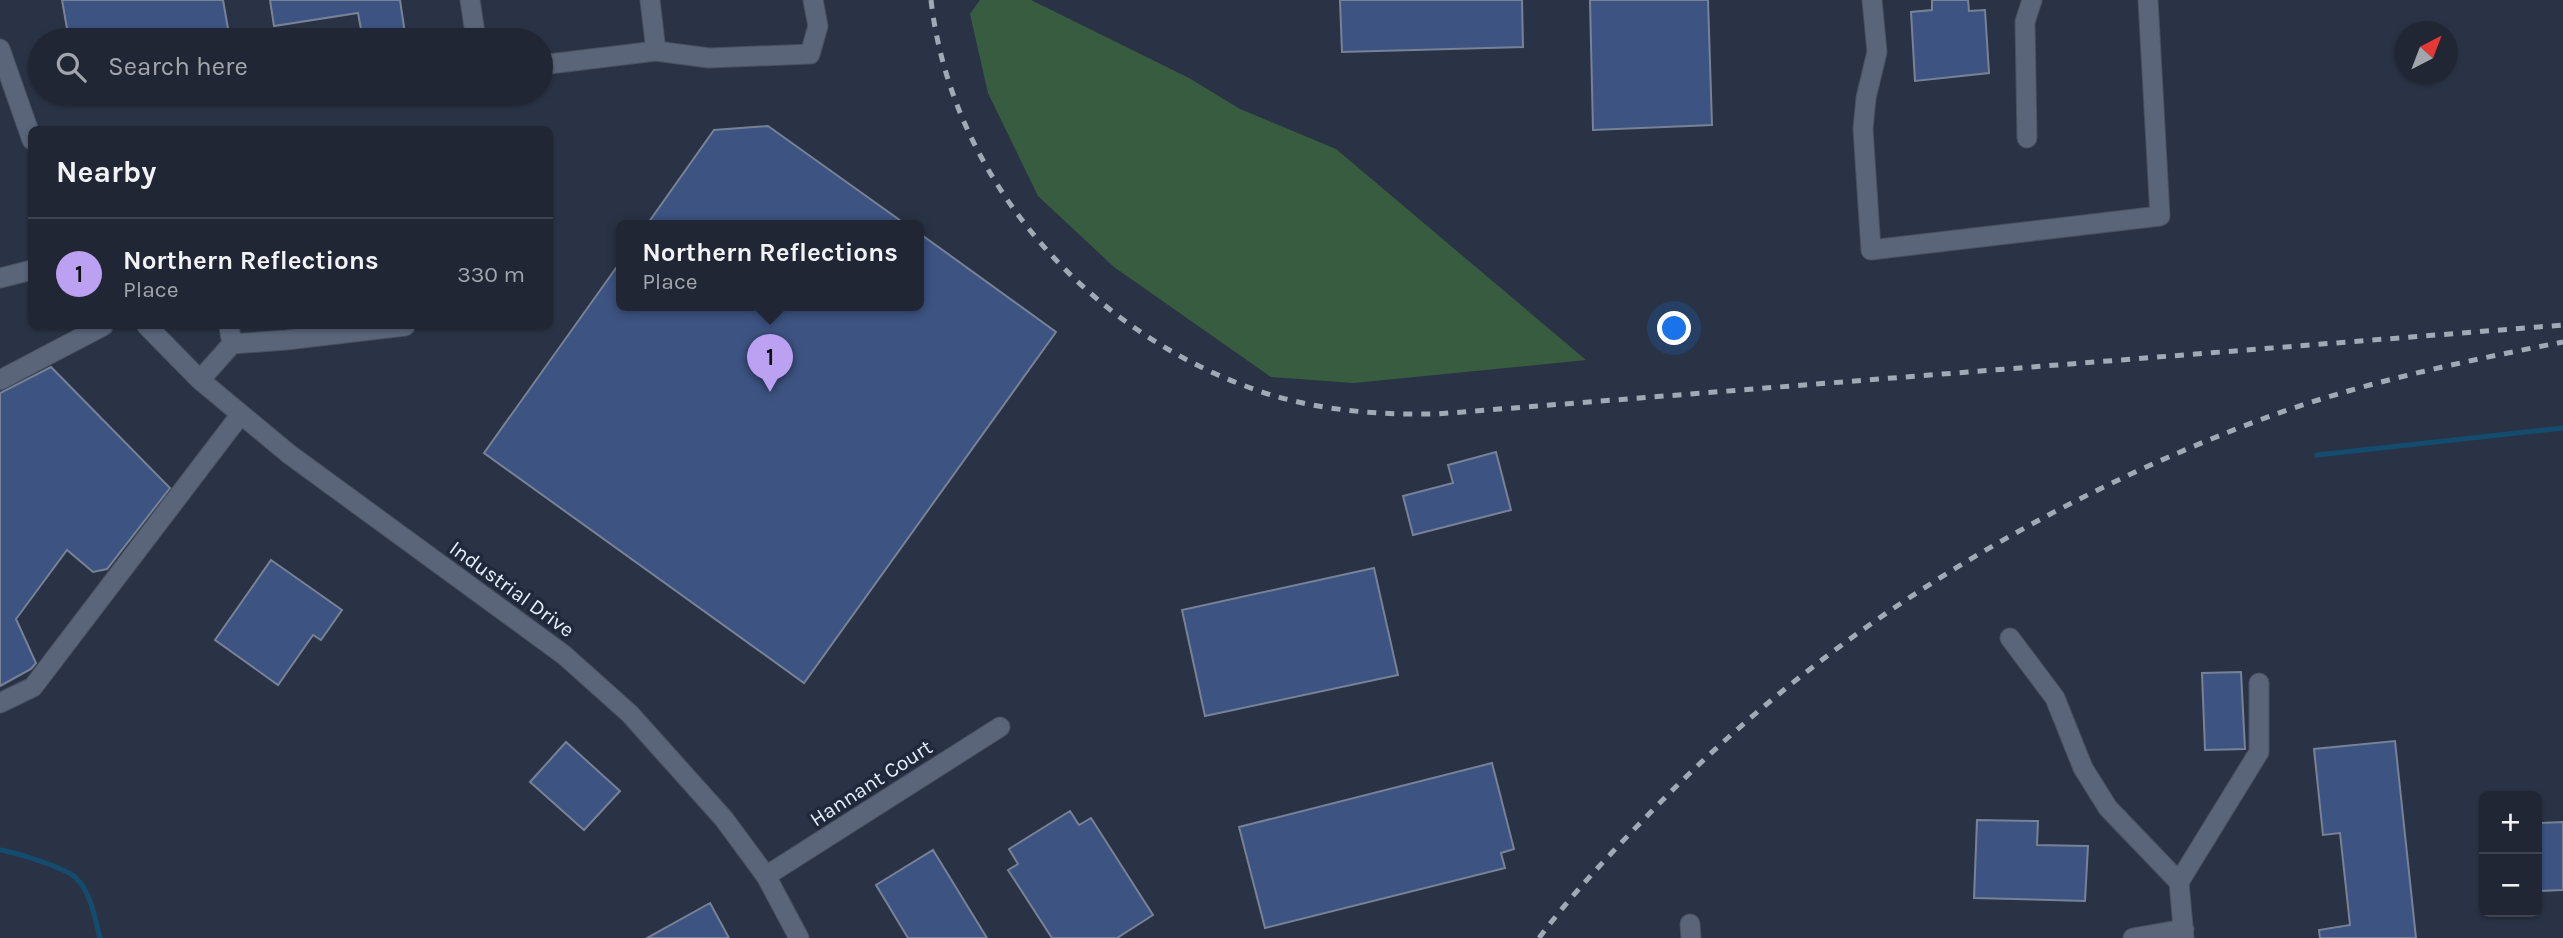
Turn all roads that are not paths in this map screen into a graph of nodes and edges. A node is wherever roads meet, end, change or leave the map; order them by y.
1 (470, 0) edge
2 (650, 0) edge
3 (813, 0) edge
4 (1872, 0) edge
5 (2032, 0) edge
6 (2148, 0) edge
7 (474, 28) edge
8 (0, 49) edge
9 (656, 51) junction
10 (553, 64) edge
11 (28, 129) edge
12 (2027, 138) dead end
13 (28, 271) edge
14 (0, 278) edge
15 (97, 329) edge
16 (150, 329) edge
17 (380, 329) edge
18 (230, 335) edge
19 (0, 380) edge
20 (200, 380) junction
21 (241, 414) junction
22 (2010, 638) dead end
23 (2259, 683) dead end
24 (0, 703) edge
25 (1000, 727) dead end
26 (766, 876) junction
27 (2179, 882) junction
28 (2184, 933) edge
29 (799, 938) edge
30 (2133, 938) edge

1 - 7 street
2 - 9 street
3 - 9 street
4 - 6 street
5 - 12 street
8 - 11 street
9 - 10 street
13 - 14 street
15 - 19 street
16 - 20 street, Industrial Drive
17 - 18 street
18 - 20 street
20 - 21 street, Industrial Drive
21 - 24 street
21 - 26 street, Industrial Drive
22 - 27 street
23 - 27 street
25 - 26 street, Hannant Court
26 - 29 street, Industrial Drive
27 - 28 street
28 - 30 street

